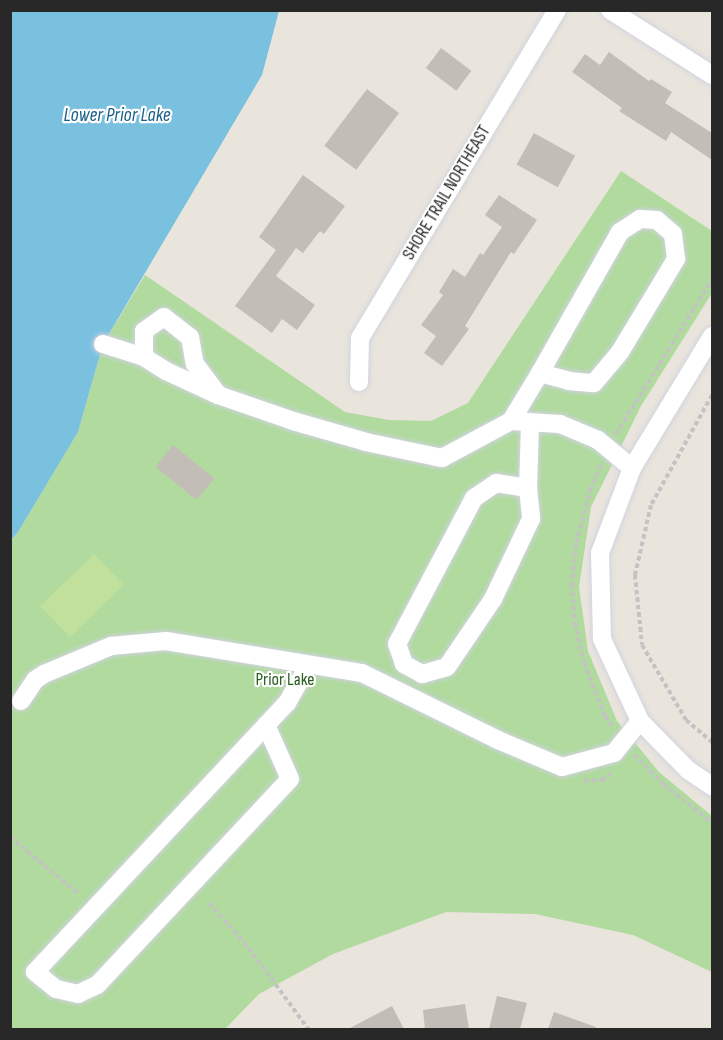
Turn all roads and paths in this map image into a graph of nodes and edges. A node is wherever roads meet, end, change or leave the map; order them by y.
1 (557, 10) edge
2 (610, 10) edge
3 (712, 75) edge
4 (712, 279) edge
5 (712, 336) edge
6 (103, 344) dead end
7 (144, 357) junction
8 (540, 373) junction
9 (359, 382) dead end
10 (218, 395) junction
11 (712, 395) edge
12 (511, 421) junction
13 (530, 423) junction
14 (608, 448) junction
15 (632, 468) junction
16 (528, 488) junction
17 (308, 666) junction
18 (21, 701) dead end
19 (640, 721) junction
20 (266, 725) junction
21 (623, 741) junction
22 (712, 742) edge
23 (712, 786) edge
24 (712, 823) edge
25 (10, 837) edge
26 (78, 893) dead end
27 (209, 903) dead end
28 (309, 1029) edge

1 - 9 street, SHORE TRAIL NORTHEAST
2 - 3 street
4 - 14 path
5 - 15 street
6 - 7 street
7 - 10 street
7 - 10 street
8 - 8 street
8 - 12 street
10 - 12 street
11 - 22 path
12 - 13 street
13 - 14 street
13 - 16 street
14 - 15 street
14 - 21 path
15 - 19 street
16 - 16 street
17 - 18 street
17 - 20 street
17 - 21 street
19 - 21 street
19 - 23 street
20 - 20 street
21 - 24 path
25 - 26 path
27 - 28 path

